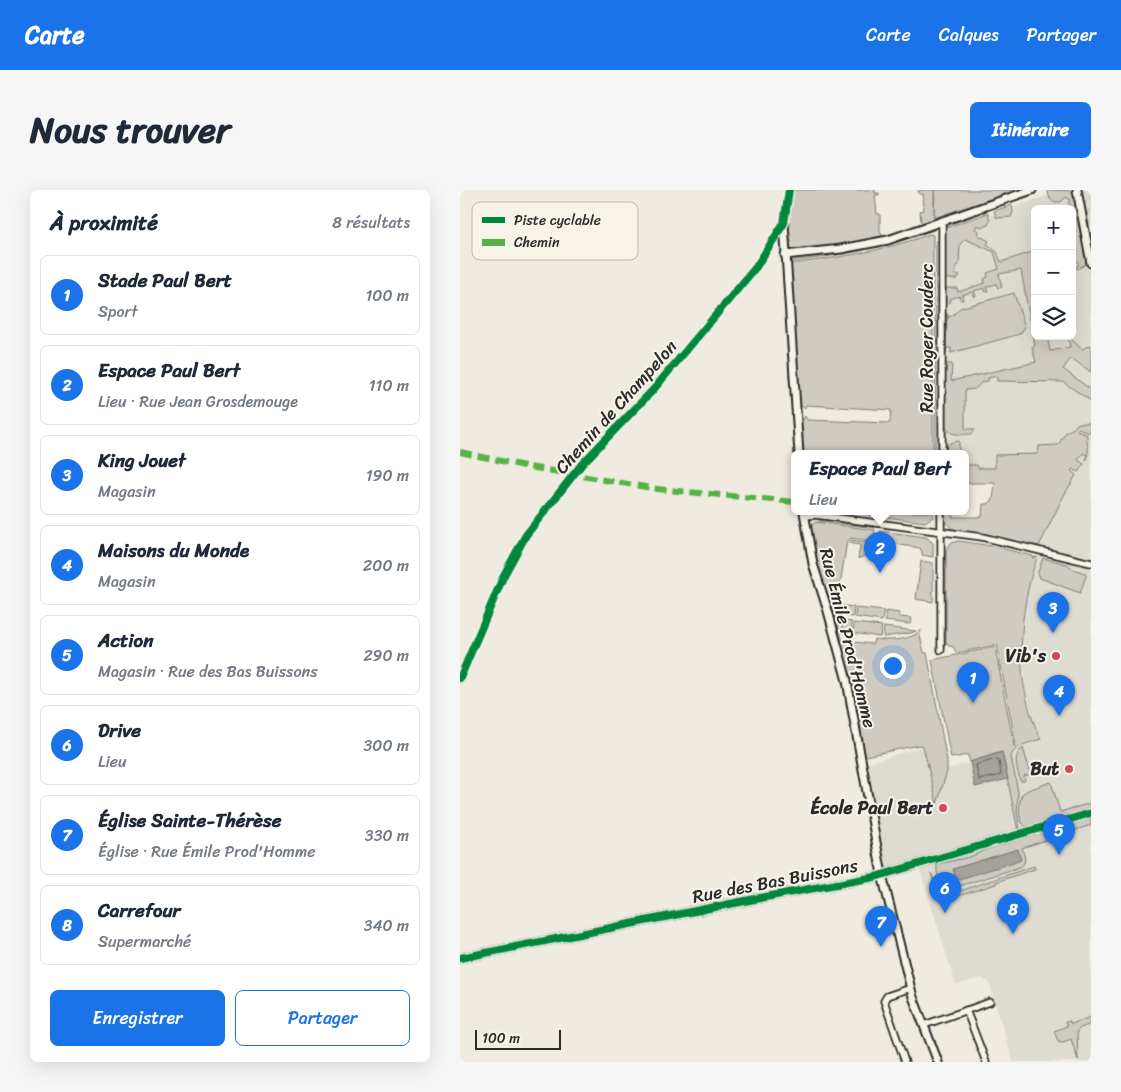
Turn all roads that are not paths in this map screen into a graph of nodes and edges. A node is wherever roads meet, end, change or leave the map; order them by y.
1 (789, 190) edge
2 (1032, 190) edge
3 (1077, 190) edge
4 (942, 221) junction
5 (784, 222) junction
6 (785, 255) junction
7 (1091, 263) edge
8 (800, 450) edge
9 (942, 450) edge
10 (804, 515) edge
11 (814, 515) edge
12 (941, 515) edge
13 (941, 532) junction
14 (1091, 564) edge
15 (941, 650) dead end
16 (460, 678) edge
17 (1091, 813) edge
18 (882, 875) junction
19 (460, 958) edge
20 (911, 988) junction
21 (990, 1002) dead end
22 (966, 1010) junction
23 (924, 1025) junction
24 (905, 1062) edge
25 (938, 1062) edge
26 (986, 1062) edge

1 - 5 street, Chemin de Champelon
2 - 4 street
3 - 7 street
4 - 6 street
4 - 9 street, Rue Roger Couderc
5 - 6 street
5 - 16 street, Chemin de Champelon
6 - 8 street
10 - 18 street, Rue Émile Prod'Homme
11 - 13 street
12 - 13 street
13 - 14 street
13 - 15 street
17 - 18 street, Rue des Bas Buissons
18 - 19 street, Rue des Bas Buissons
18 - 20 street, Rue Émile Prod'Homme
20 - 23 street, Rue Émile Prod'Homme
20 - 24 street
21 - 22 street
22 - 23 street
22 - 26 street
23 - 25 street, Rue Émile Prod'Homme

